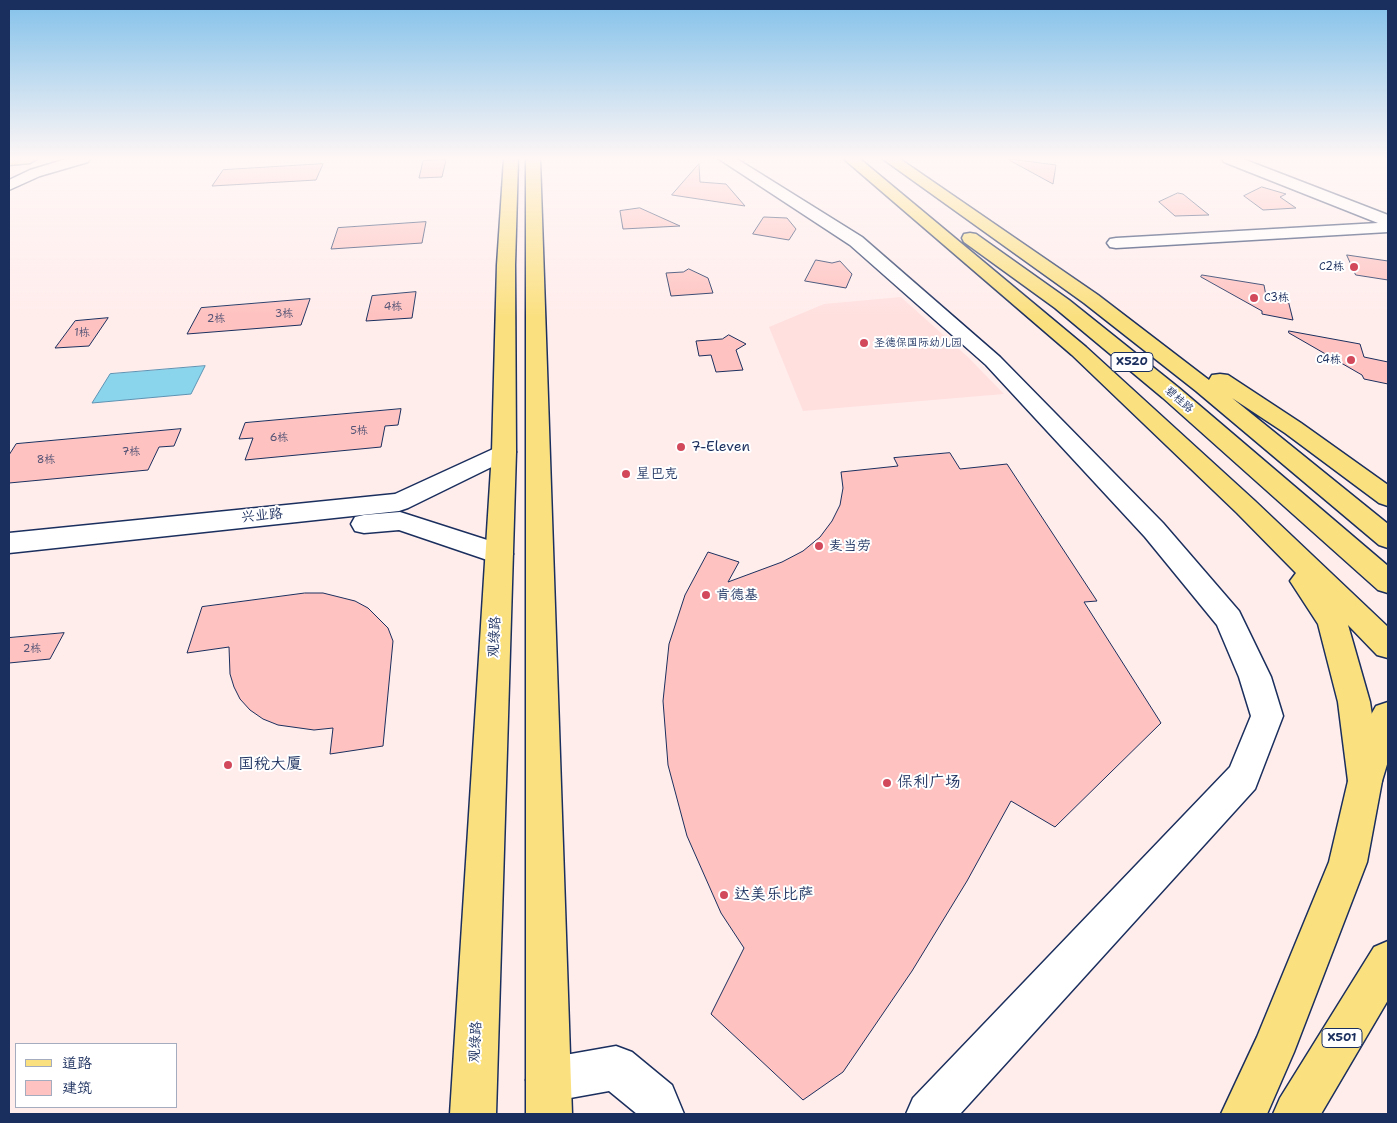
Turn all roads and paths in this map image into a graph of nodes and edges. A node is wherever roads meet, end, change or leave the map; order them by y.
1 (508, 211) edge
2 (534, 211) edge
3 (809, 211) edge
4 (912, 211) edge
5 (933, 211) edge
6 (963, 211) edge
7 (1363, 211) edge
8 (970, 216) junction
9 (1388, 221) edge
10 (1388, 227) edge
11 (1116, 243) dead end
12 (504, 452) junction
13 (1388, 497) edge
14 (1246, 507) junction
15 (1388, 538) edge
16 (9, 543) edge
17 (499, 554) junction
18 (9, 559) edge
19 (1388, 582) edge
20 (1388, 646) edge
21 (1388, 716) edge
22 (1365, 782) junction
23 (1388, 961) edge
24 (549, 1097) edge
25 (473, 1114) edge
26 (661, 1114) edge
27 (929, 1114) edge
28 (1244, 1114) edge
29 (1296, 1114) edge

1 - 12 main road, 观绿路
2 - 24 main road
3 - 27 street
4 - 14 main road
5 - 19 main road, 碧桂路 / X520
6 - 8 main road, 碧桂路 / X520
7 - 9 street
8 - 13 main road
8 - 15 main road, 碧桂路 / X520
10 - 11 street
12 - 16 street, 兴业路
12 - 17 main road, 观绿路
14 - 20 main road
14 - 22 main road
17 - 18 street, 兴业路
17 - 25 main road, 观绿路
21 - 22 main road
22 - 28 main road
23 - 29 main road, X501
24 - 26 street

